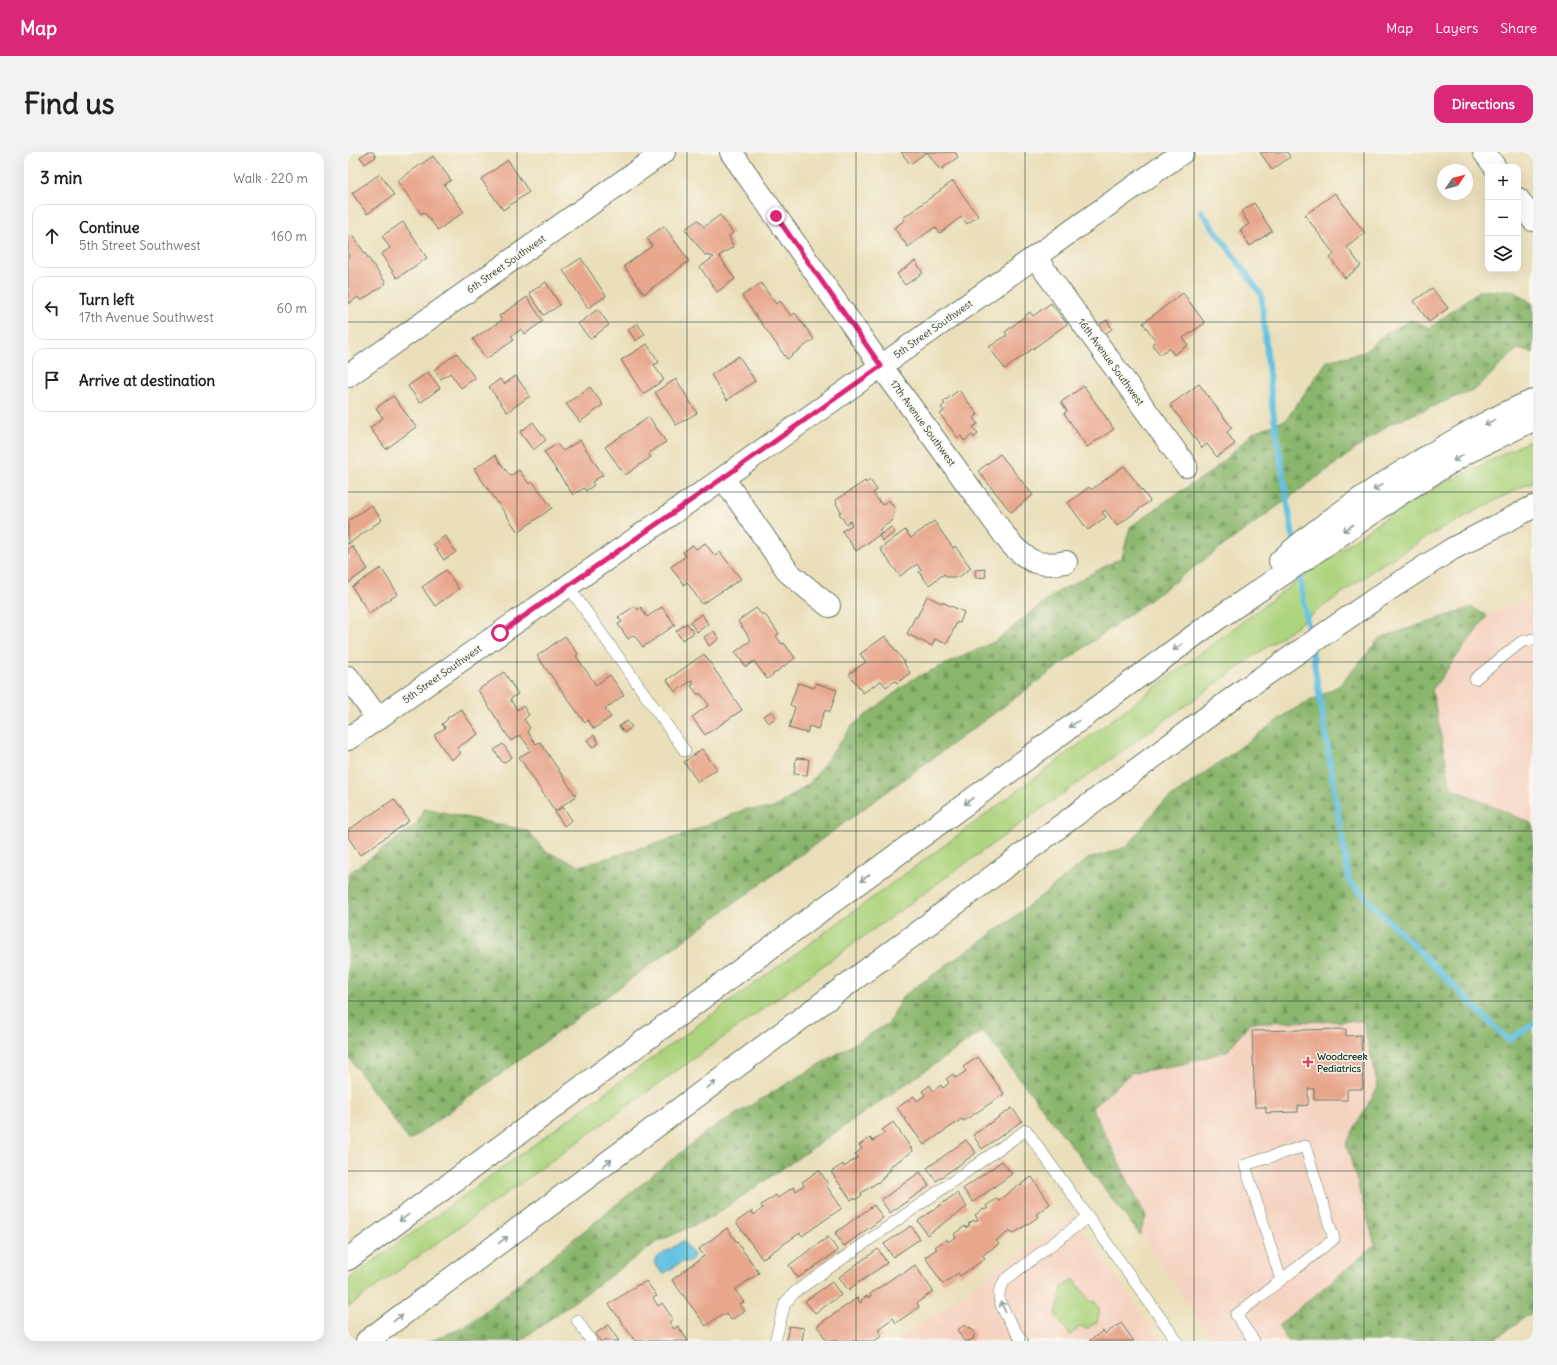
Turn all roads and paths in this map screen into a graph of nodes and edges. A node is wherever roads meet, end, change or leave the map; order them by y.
1 (664, 152) edge
2 (731, 152) edge
3 (1183, 152) edge
4 (1484, 152) edge
5 (1493, 164) edge
6 (1519, 200) edge
7 (1533, 220) edge
8 (1035, 257) junction
9 (881, 366) junction
10 (348, 376) edge
11 (1530, 411) edge
12 (1186, 466) dead end
13 (723, 478) junction
14 (1533, 507) edge
15 (1066, 562) dead end
16 (568, 586) junction
17 (829, 606) dead end
18 (1533, 639) edge
19 (348, 677) edge
20 (1475, 679) dead end
21 (378, 718) junction
22 (348, 739) edge
23 (685, 751) dead end
24 (1088, 1217) junction
25 (348, 1260) edge
26 (1281, 1280) junction
27 (576, 1320) dead end
28 (367, 1341) edge
29 (591, 1341) edge
30 (774, 1341) edge
31 (1022, 1341) edge
32 (1177, 1341) edge
33 (1254, 1341) edge

1 - 10 main road, 6th Street Southwest
2 - 9 main road, 17th Avenue Southwest
3 - 8 main road, 5th Street Southwest
4 - 5 main road
6 - 7 main road
8 - 9 main road, 5th Street Southwest
8 - 12 main road, 16th Avenue Southwest
9 - 13 main road, 5th Street Southwest
9 - 15 main road, 17th Avenue Southwest
11 -> 25 main road
13 - 16 main road, 5th Street Southwest
13 - 17 main road
28 -> 14 main road
16 - 21 main road, 5th Street Southwest
16 - 23 lane
18 - 20 lane
19 - 21 main road
21 - 22 main road, 5th Street Southwest
24 - 30 lane
31 -> 24 lane
24 - 32 lane
26 - 26 lane
26 - 33 lane
27 - 29 lane

